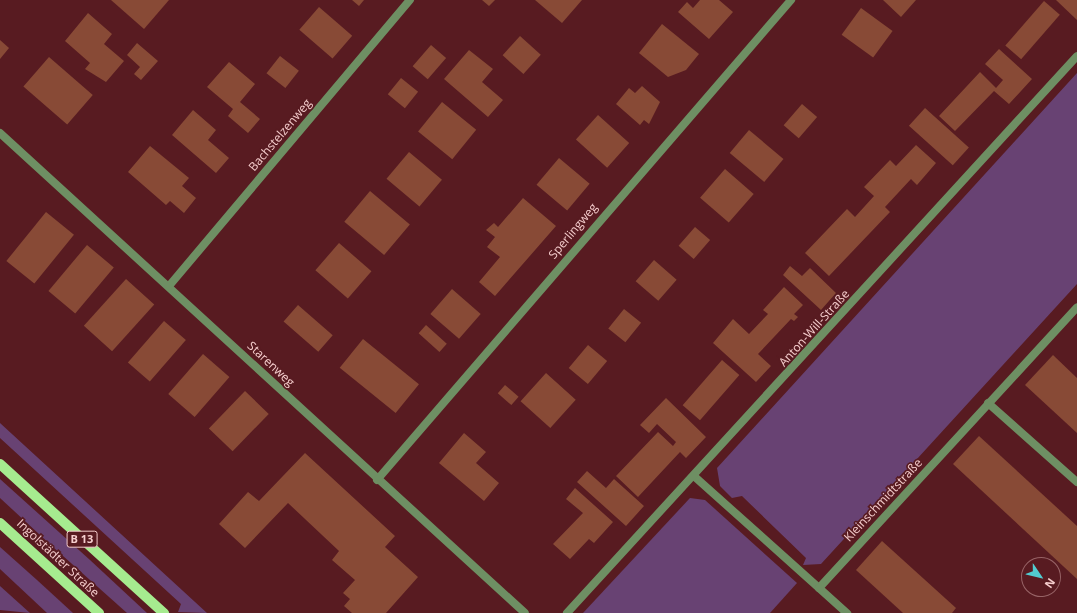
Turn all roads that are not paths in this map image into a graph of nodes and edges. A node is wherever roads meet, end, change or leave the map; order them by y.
1 (410, 0) edge
2 (791, 0) edge
3 (1077, 56) edge
4 (0, 132) edge
5 (169, 286) junction
6 (1077, 307) edge
7 (988, 403) junction
8 (0, 464) edge
9 (694, 477) junction
10 (377, 480) junction
11 (1077, 482) edge
12 (0, 523) edge
13 (818, 588) junction
14 (99, 613) edge
15 (164, 613) edge
16 (525, 613) edge
17 (567, 613) edge
18 (847, 613) edge

1 - 5 street, Bachstelzenweg
2 - 10 street, Sperlingweg
3 - 9 street, Anton-Will-Straße
4 - 5 street, Starenweg
5 - 10 street, Starenweg
6 - 7 street, Kleinschmidtstraße
7 - 11 street
7 - 13 street, Kleinschmidtstraße
8 - 15 main road, B 13
9 - 13 street
9 - 17 street, Anton-Will-Straße
10 - 16 street, Starenweg
12 - 14 main road, Ingolstädter Straße
13 - 18 street

